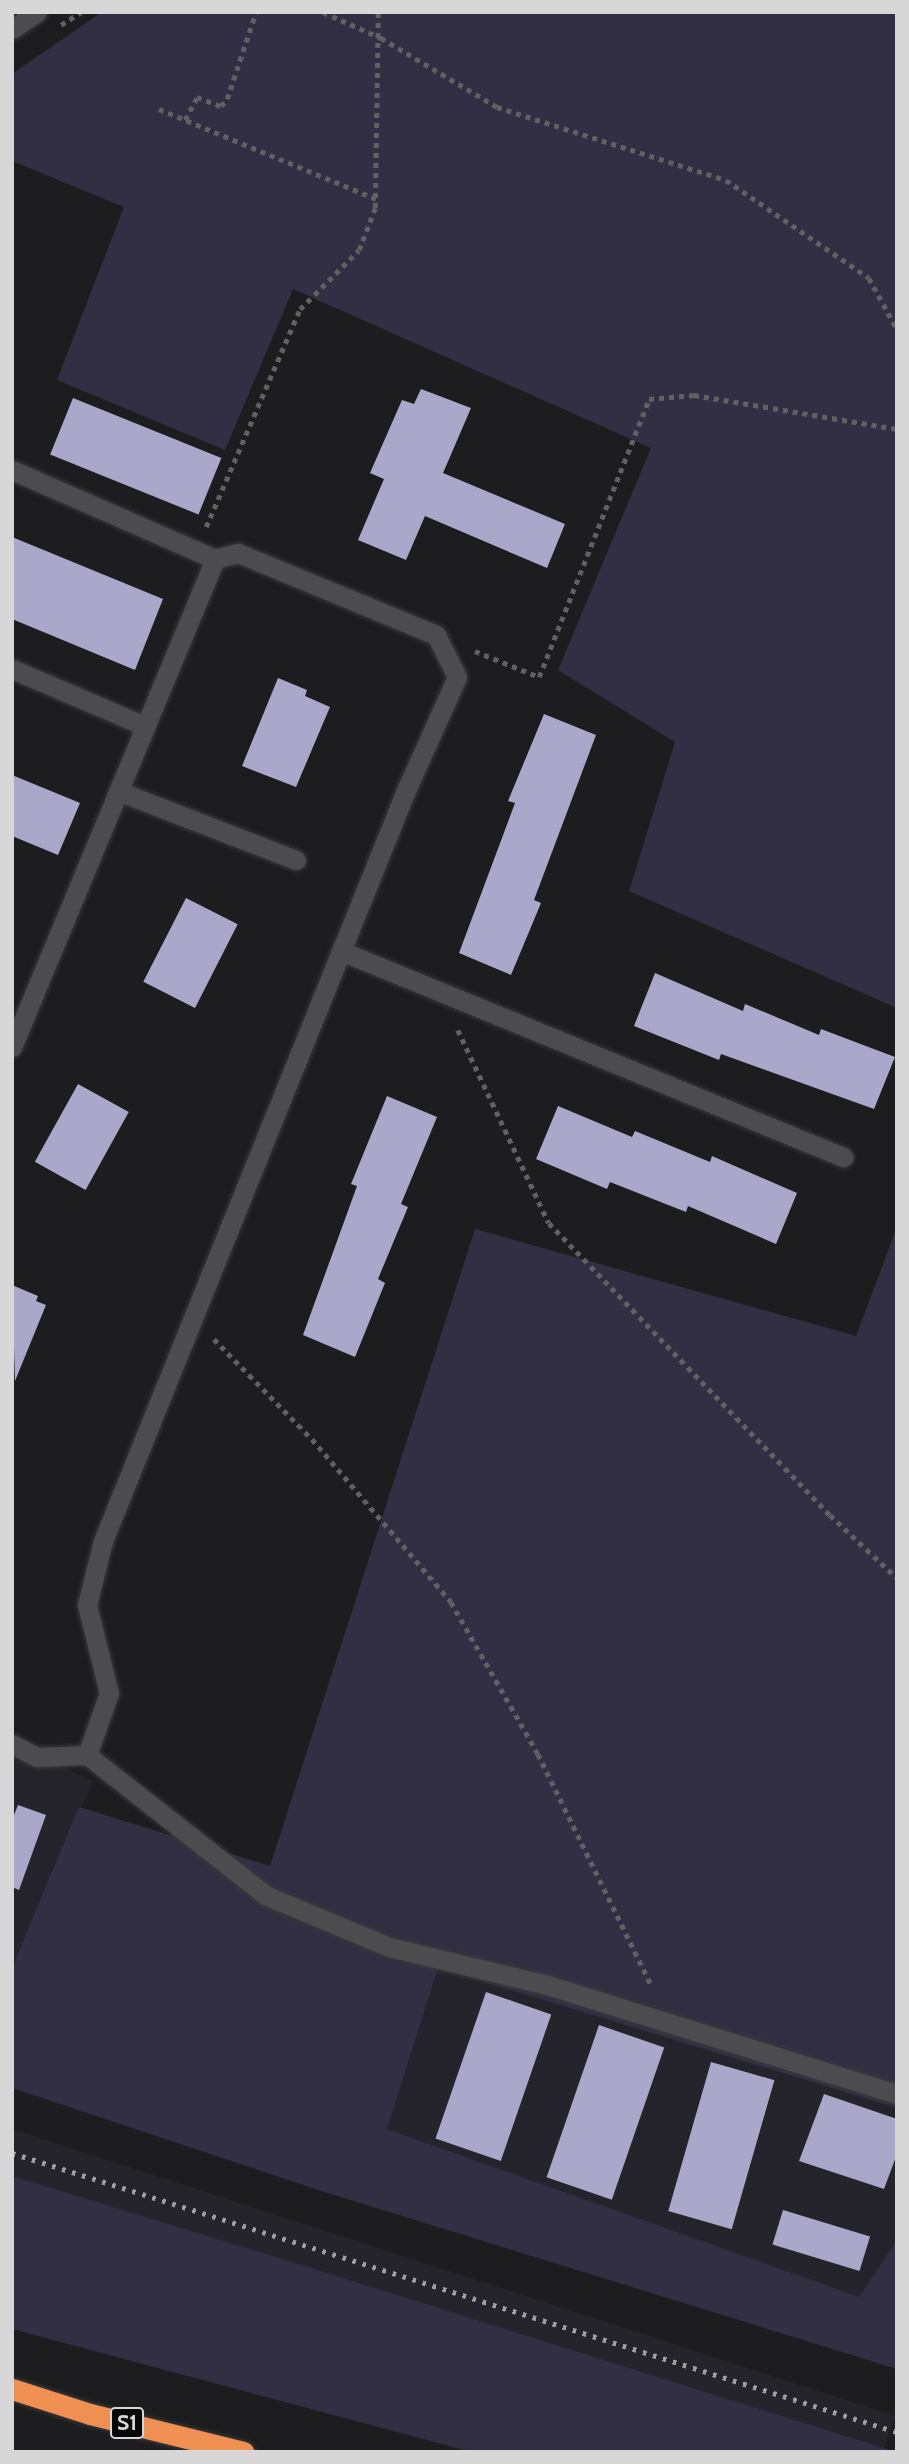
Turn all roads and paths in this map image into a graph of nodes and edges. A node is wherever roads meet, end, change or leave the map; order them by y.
1 (37, 12) edge
2 (256, 12) edge
3 (323, 12) edge
4 (378, 12) edge
5 (12, 29) edge
6 (381, 38) junction
7 (159, 109) dead end
8 (184, 120) junction
9 (376, 199) junction
10 (897, 329) edge
11 (897, 429) edge
12 (12, 470) edge
13 (196, 551) junction
14 (215, 559) junction
15 (436, 635) junction
16 (12, 669) edge
17 (145, 726) junction
18 (118, 791) junction
19 (296, 860) dead end
20 (341, 951) junction
21 (440, 992) junction
22 (12, 1047) edge
23 (843, 1157) dead end
24 (193, 1319) junction
25 (897, 1578) edge
26 (12, 1744) edge
27 (87, 1755) junction
28 (669, 2022) junction
29 (897, 2094) edge
30 (12, 2389) edge
31 (243, 2452) edge

1 - 5 street
2 - 8 path
3 - 6 path
4 - 6 path
6 - 9 path
6 - 10 path
7 - 8 path
8 - 9 path
9 - 13 path
11 - 15 path
12 - 13 street
13 - 14 street
14 - 15 street
14 - 17 street
15 - 20 street
16 - 17 street
17 - 18 street
18 - 19 street
18 - 22 street
20 - 21 street
20 - 24 street
21 - 23 street
21 - 25 path
24 - 27 street
24 - 28 path
26 - 27 street
27 - 28 street
28 - 29 street
30 - 31 highway, S1

